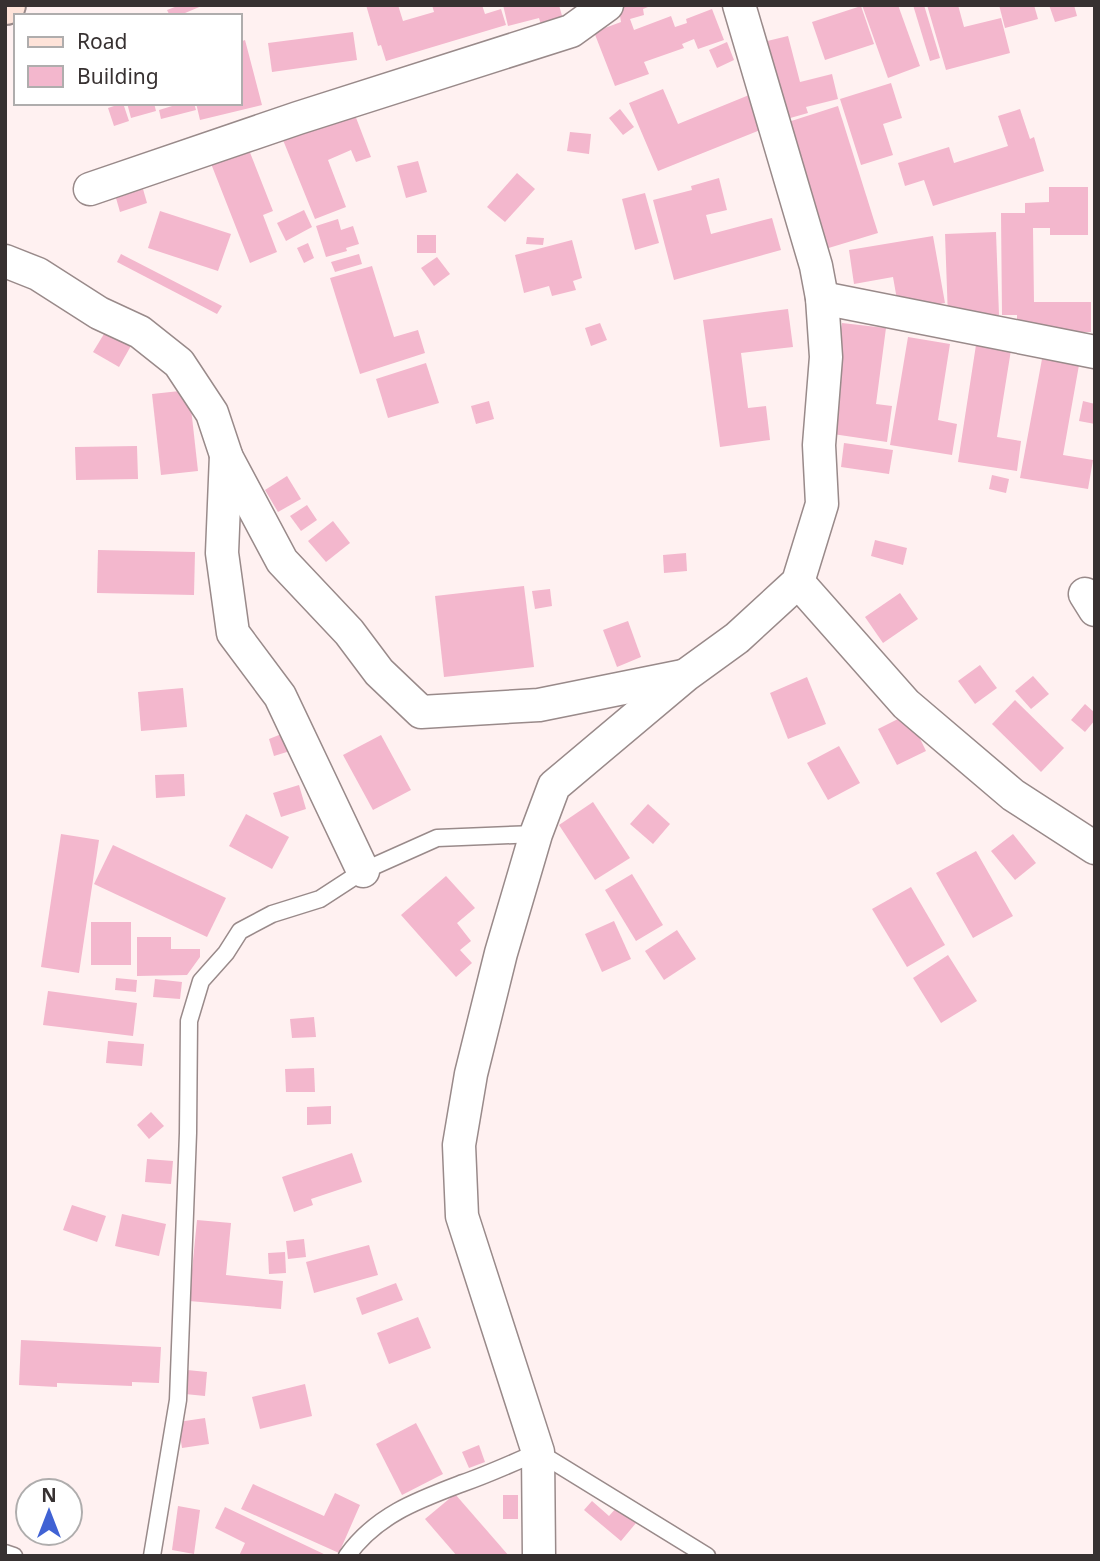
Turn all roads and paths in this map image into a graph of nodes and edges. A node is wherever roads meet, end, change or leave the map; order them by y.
1 (607, 5) edge
2 (739, 5) edge
3 (90, 188) dead end
4 (5, 261) edge
5 (822, 298) junction
6 (1095, 352) edge
7 (226, 455) junction
8 (798, 582) junction
9 (686, 675) junction
10 (536, 834) junction
11 (1095, 848) edge
12 (363, 872) junction
13 (538, 1452) junction
14 (5, 1553) edge
15 (14, 1556) edge
16 (152, 1556) edge
17 (346, 1556) edge
18 (539, 1556) edge
19 (707, 1556) edge

1 - 3 street
2 - 5 street
4 - 7 street
5 - 6 street
5 - 8 street
7 - 9 street
7 - 12 street
8 - 9 street
8 - 11 street
9 - 10 street
10 - 12 lane
10 - 13 street
12 - 16 lane
13 - 17 lane
13 - 18 street
13 - 19 lane
14 - 15 lane

